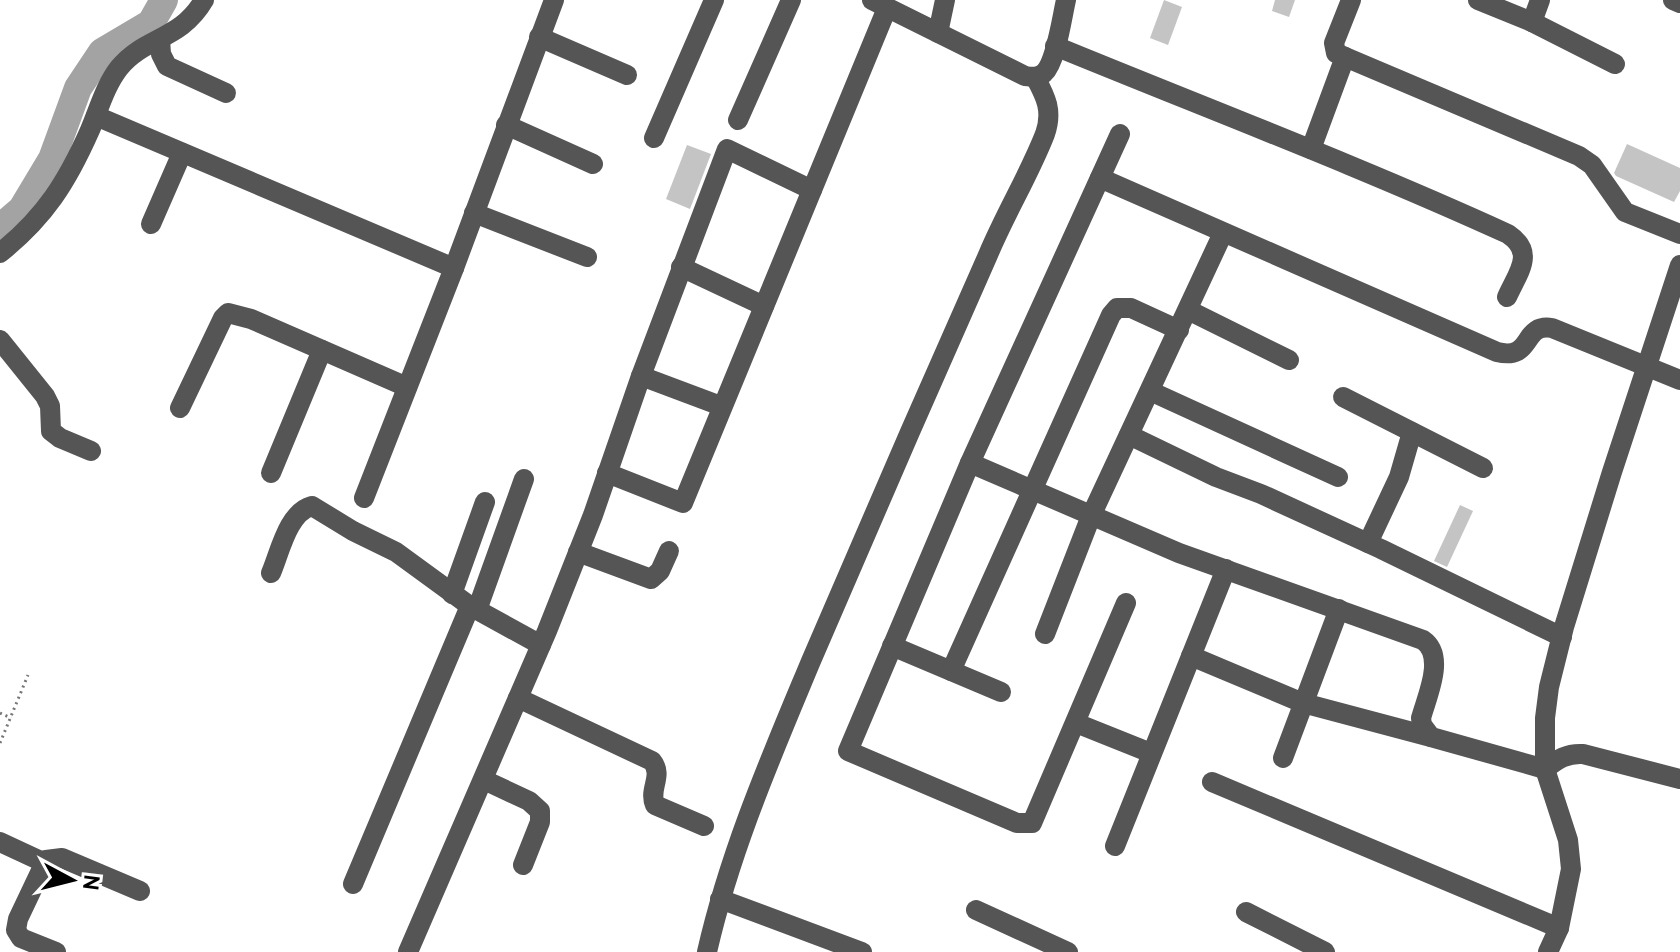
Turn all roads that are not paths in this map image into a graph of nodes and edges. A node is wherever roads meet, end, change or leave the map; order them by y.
1 (204, 0) edge
2 (554, 0) edge
3 (714, 0) edge
4 (791, 0) edge
5 (945, 0) edge
6 (1066, 0) edge
7 (1351, 0) edge
8 (1478, 0) edge
9 (1540, 0) edge
10 (1673, 0) edge
11 (1680, 3) edge
12 (879, 4) edge
13 (1532, 22) junction
14 (938, 33) junction
15 (539, 37) junction
16 (160, 39) junction
17 (1055, 46) junction
18 (1345, 57) junction
19 (1615, 64) dead end
20 (627, 75) dead end
21 (1035, 77) junction
22 (226, 93) dead end
23 (96, 116) junction
24 (738, 120) dead end
25 (506, 125) junction
26 (1120, 134) dead end
27 (654, 138) dead end
28 (1311, 149) junction
29 (182, 153) junction
30 (593, 164) dead end
31 (1100, 178) junction
32 (812, 190) junction
33 (474, 213) junction
34 (151, 224) dead end
35 (1223, 233) junction
36 (1680, 234) edge
37 (0, 253) edge
38 (587, 257) dead end
39 (681, 267) junction
40 (454, 268) junction
41 (1679, 271) edge
42 (1507, 297) dead end
43 (764, 306) junction
44 (1188, 310) junction
45 (1179, 330) junction
46 (0, 340) edge
47 (322, 350) junction
48 (1289, 360) dead end
49 (1646, 366) junction
50 (641, 376) junction
51 (1680, 380) edge
52 (407, 387) junction
53 (1150, 391) junction
54 (1343, 397) dead end
55 (721, 406) junction
56 (180, 408) dead end
57 (1412, 432) junction
58 (1129, 435) junction
59 (91, 451) dead end
60 (970, 463) junction
61 (1483, 468) dead end
62 (271, 473) dead end
63 (607, 473) junction
64 (1338, 477) dead end
65 (524, 479) dead end
66 (1031, 490) junction
67 (364, 498) dead end
68 (485, 502) dead end
69 (1091, 516) junction
70 (1368, 543) junction
71 (669, 551) dead end
72 (578, 552) junction
73 (1226, 569) junction
74 (271, 573) dead end
75 (452, 594) junction
76 (1126, 603) dead end
77 (473, 608) junction
78 (1339, 609) junction
79 (1045, 634) dead end
80 (1562, 637) junction
81 (541, 645) junction
82 (892, 646) junction
83 (1191, 656) junction
84 (951, 671) junction
85 (1001, 692) dead end
86 (518, 698) junction
87 (1303, 703) junction
88 (1076, 723) junction
89 (1431, 737) junction
90 (1151, 753) junction
91 (1283, 758) dead end
92 (1545, 769) junction
93 (1680, 779) edge
94 (484, 780) junction
95 (1212, 782) dead end
96 (704, 826) dead end
97 (0, 842) edge
98 (1115, 846) dead end
99 (43, 862) junction
100 (523, 865) dead end
101 (353, 884) dead end
102 (140, 891) dead end
103 (720, 899) junction
104 (976, 910) dead end
105 (1246, 912) dead end
106 (1559, 928) junction
107 (56, 952) edge
108 (408, 952) edge
109 (707, 952) edge
110 (862, 952) edge
111 (1068, 952) edge
112 (1325, 952) edge
113 (1548, 952) edge

1 - 16 street
2 - 15 street
3 - 27 street
4 - 24 street
5 - 14 street
6 - 17 street
7 - 18 street
8 - 13 street
9 - 13 street
10 - 11 street
12 - 14 street
12 - 32 street
13 - 19 street
14 - 21 street
15 - 20 street
15 - 25 street
16 - 22 street
16 - 23 street
17 - 21 street
17 - 28 street
18 - 28 street
18 - 36 street
21 - 103 street
23 - 29 street
23 - 37 street
25 - 30 street
25 - 33 street
26 - 31 street
28 - 42 street
29 - 34 street
29 - 40 street
31 - 35 street
31 - 60 street
32 - 39 street
32 - 43 street
33 - 38 street
33 - 40 street
35 - 44 street
35 - 49 street
39 - 43 street
39 - 50 street
40 - 52 street
41 - 49 street
43 - 55 street
44 - 45 street
44 - 48 street
45 - 53 street
45 - 66 street
46 - 59 street
47 - 52 street
47 - 56 street
47 - 62 street
49 - 51 street
49 - 80 street
50 - 55 street
50 - 63 street
52 - 67 street
53 - 58 street
53 - 64 street
54 - 57 street
55 - 63 street
57 - 61 street
57 - 70 street
58 - 69 street
58 - 70 street
60 - 66 street
60 - 82 street
63 - 72 street
65 - 77 street
66 - 69 street
66 - 84 street
68 - 75 street
69 - 73 street
69 - 79 street
70 - 80 street
71 - 72 street
72 - 81 street
73 - 78 street
73 - 83 street
74 - 75 street
75 - 77 street
76 - 88 street
77 - 81 street
77 - 101 street
78 - 87 street
78 - 89 street
80 - 92 street
81 - 86 street
82 - 84 street
82 - 88 street
83 - 87 street
83 - 90 street
84 - 85 street
86 - 94 street
86 - 96 street
87 - 89 street
87 - 91 street
88 - 90 street
89 - 92 street
90 - 98 street
92 - 93 street
92 - 106 street
94 - 100 street
94 - 108 street
95 - 106 street
97 - 99 street
99 - 102 street
99 - 107 street
103 - 109 street
103 - 110 street
104 - 111 street
105 - 112 street
106 - 113 street

